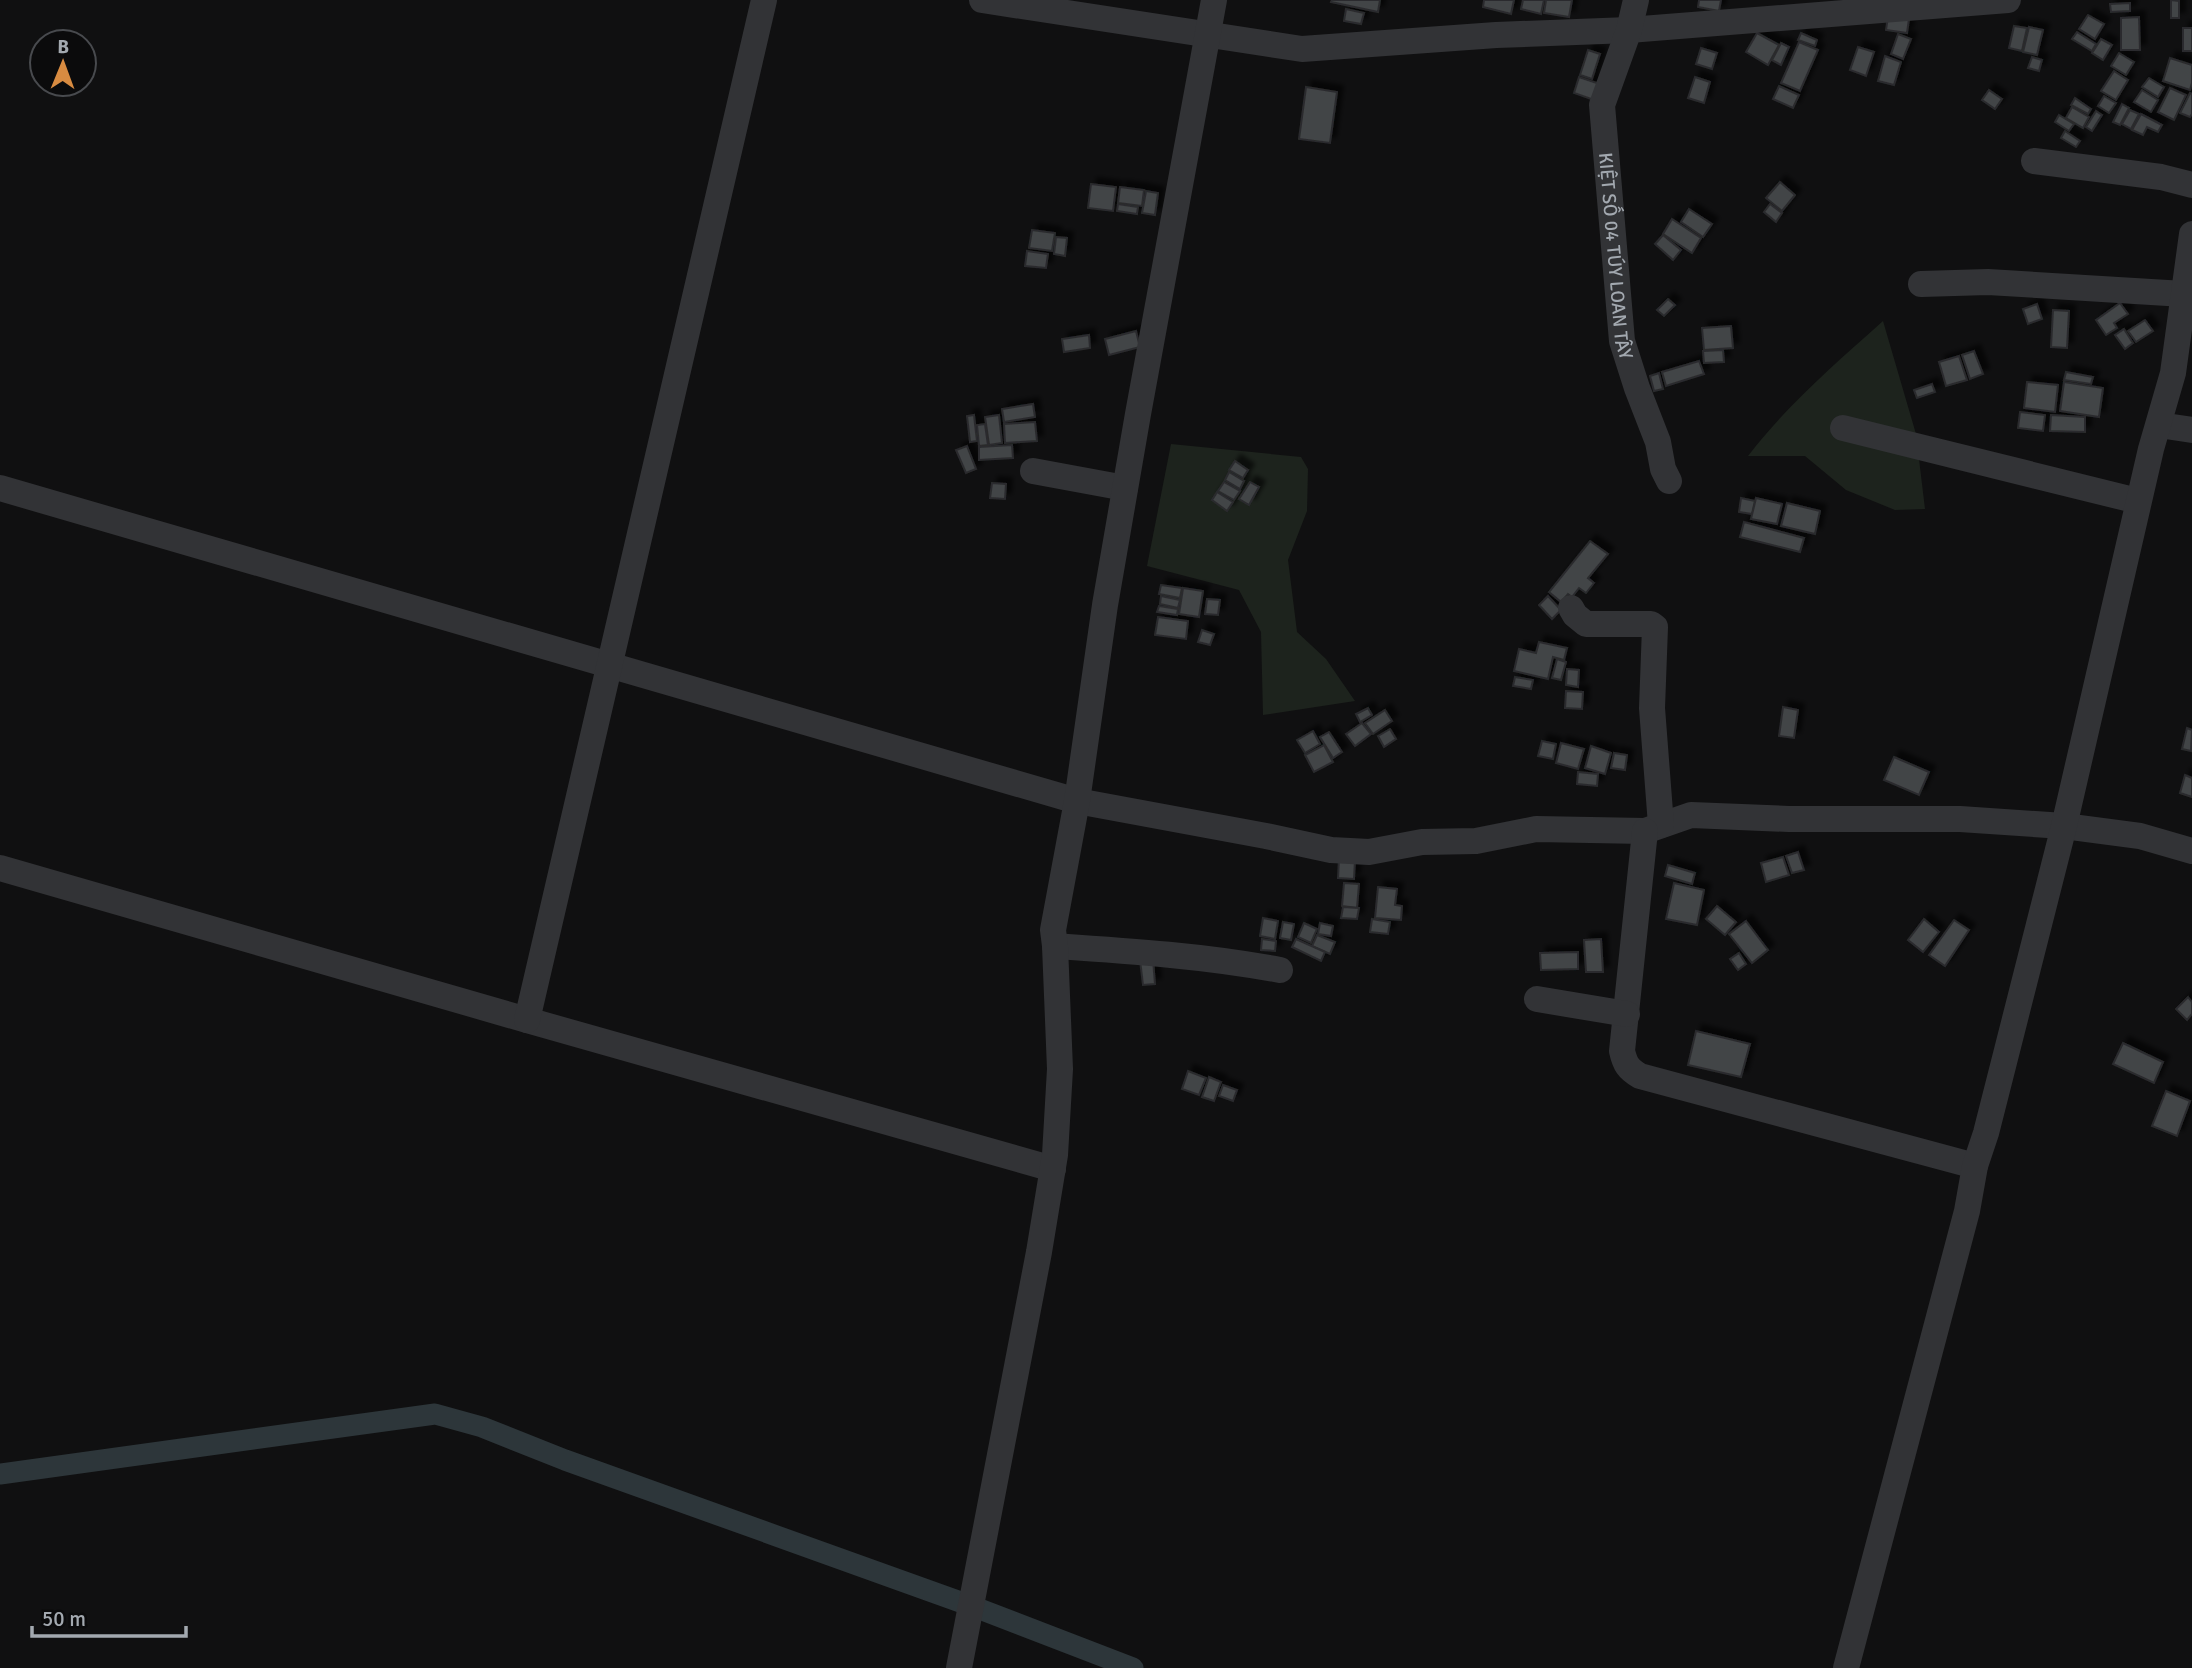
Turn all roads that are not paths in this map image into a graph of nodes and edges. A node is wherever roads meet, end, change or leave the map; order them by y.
1 (764, 0) edge
2 (982, 0) edge
3 (1214, 0) edge
4 (1636, 0) edge
5 (2008, 0) edge
6 (1913, 4) edge
7 (1629, 30) junction
8 (1206, 36) junction
9 (2034, 160) dead end
10 (2192, 186) edge
11 (2192, 234) edge
12 (1921, 284) dead end
13 (2184, 294) junction
14 (2159, 425) junction
15 (1843, 428) dead end
16 (2192, 430) edge
17 (1032, 471) dead end
18 (1669, 481) dead end
19 (0, 488) edge
20 (1125, 488) junction
21 (2138, 500) junction
22 (1571, 608) dead end
23 (611, 665) junction
24 (1077, 801) junction
25 (2064, 826) junction
26 (1653, 828) junction
27 (2192, 851) edge
28 (0, 868) edge
29 (1055, 946) junction
30 (1280, 970) dead end
31 (1537, 999) dead end
32 (1626, 1014) junction
33 (527, 1020) junction
34 (1975, 1166) junction
35 (1053, 1168) junction
36 (959, 1668) edge
37 (1846, 1668) edge

1 - 23 street
2 - 8 street
3 - 8 street
4 - 7 street, KIỆT SỐ 04 TÚY LOAN TÂY
5 - 6 street
6 - 7 street
7 - 8 street
7 - 18 street, KIỆT SỐ 04 TÚY LOAN TÂY
8 - 20 street
9 - 10 street
11 - 13 street
12 - 13 street
13 - 14 street
14 - 16 street
14 - 21 street
15 - 21 street
17 - 20 street
19 - 23 street
20 - 24 street
21 - 25 street
22 - 26 street
23 - 24 street
23 - 33 street
24 - 26 street
24 - 29 street
25 - 26 street
25 - 27 street
25 - 34 street
26 - 32 street
28 - 33 street
29 - 30 street
29 - 35 street
31 - 32 street
32 - 34 street
33 - 35 street
34 - 37 street
35 - 36 street

